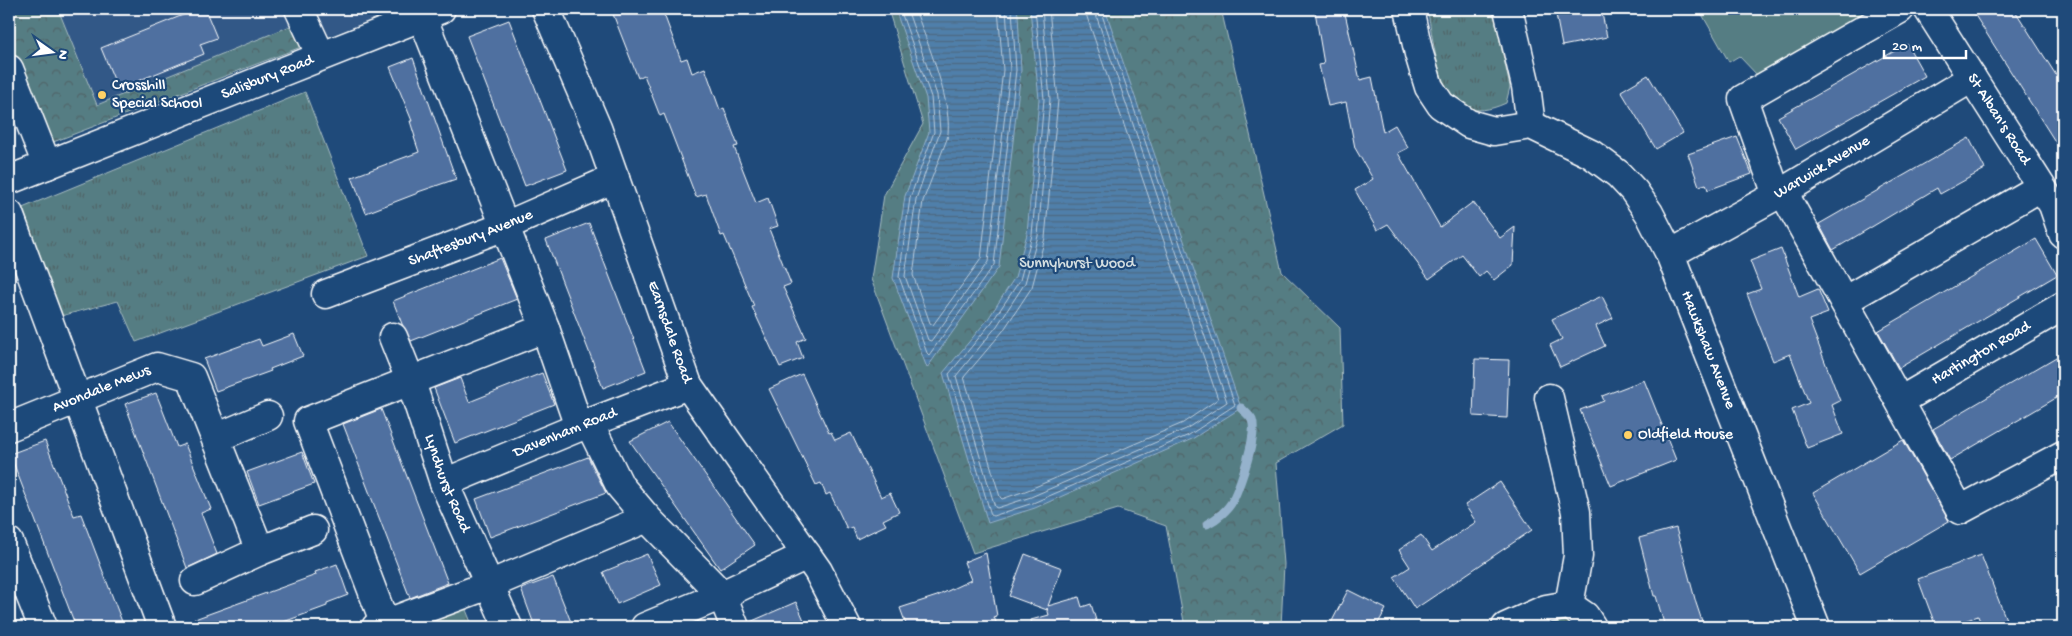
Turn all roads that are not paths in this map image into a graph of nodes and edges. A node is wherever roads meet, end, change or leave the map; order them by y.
1 (300, 9) edge
2 (546, 9) edge
3 (1409, 9) edge
4 (1508, 9) edge
5 (1900, 9) edge
6 (1928, 9) edge
7 (431, 12) edge
8 (321, 56) junction
9 (9, 69) edge
10 (1972, 78) junction
11 (1531, 125) junction
12 (47, 165) junction
13 (615, 178) junction
14 (9, 180) edge
15 (2041, 187) junction
16 (1780, 194) junction
17 (9, 214) edge
18 (505, 226) junction
19 (2063, 234) edge
20 (1670, 254) junction
21 (326, 294) dead end
22 (1844, 301) junction
23 (2063, 306) edge
24 (545, 328) junction
25 (393, 336) dead end
26 (410, 382) junction
27 (688, 385) junction
28 (1548, 398) dead end
29 (76, 399) junction
30 (1900, 401) junction
31 (268, 416) dead end
32 (584, 425) junction
33 (9, 427) edge
34 (216, 438) junction
35 (2063, 455) edge
36 (444, 483) junction
37 (646, 518) junction
38 (313, 530) dead end
39 (9, 542) edge
40 (260, 551) junction
41 (807, 555) junction
42 (195, 581) dead end
43 (489, 585) junction
44 (722, 595) junction
45 (1569, 605) junction
46 (380, 626) edge
47 (43, 627) edge
48 (162, 627) edge
49 (508, 627) edge
50 (645, 627) edge
51 (735, 627) edge
52 (847, 627) edge
53 (1506, 627) edge
54 (1592, 627) edge
55 (1816, 627) edge

1 - 8 street
2 - 13 street, Earnsdale Road
3 - 11 street
4 - 11 street
5 - 16 street
6 - 10 street, St Alban's Road
7 - 8 street, Salisbury Road
7 - 18 street
8 - 12 street, Salisbury Road
9 - 12 street
10 - 15 street, St Alban's Road
10 - 16 street, Warwick Avenue
11 - 20 street, Hawkshaw Avenue
12 - 14 street, Salisbury Road
13 - 18 street, Shaftesbury Avenue
13 - 27 street, Earnsdale Road
15 - 19 street, St Alban's Road
15 - 22 street
16 - 20 street, Warwick Avenue
16 - 22 street
17 - 29 street
18 - 21 street, Shaftesbury Avenue
18 - 24 street
20 - 55 street, Hawkshaw Avenue
22 - 30 street
23 - 30 street, Hartington Road
24 - 26 street
24 - 32 street
25 - 26 street, Lyndhurst Road
26 - 36 street, Lyndhurst Road
26 - 46 street
27 - 32 street, Davenham Road
27 - 41 street, Earnsdale Road
28 - 45 street
29 - 33 street, Avondale Mews
29 - 34 street, Avondale Mews
29 - 48 street
30 - 35 street
31 - 34 street
32 - 36 street, Davenham Road
32 - 37 street
34 - 40 street, Avondale Mews
36 - 43 street, Lyndhurst Road
37 - 43 street
37 - 44 street
38 - 40 street
39 - 47 street
40 - 42 street
41 - 44 street
41 - 52 street, Earnsdale Road
43 - 46 street
43 - 49 street, Lyndhurst Road
44 - 50 street
44 - 51 street
45 - 53 street
45 - 54 street

